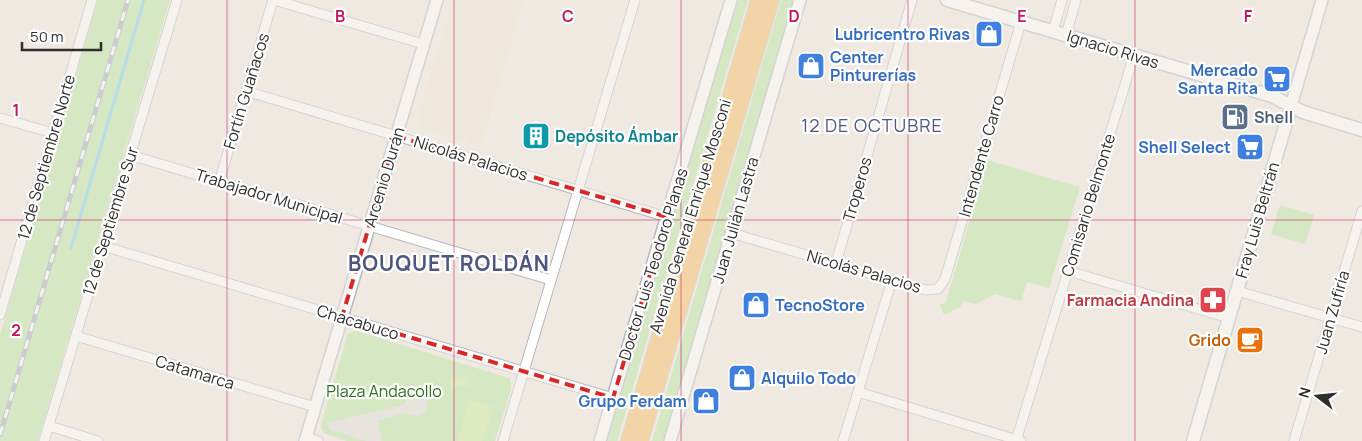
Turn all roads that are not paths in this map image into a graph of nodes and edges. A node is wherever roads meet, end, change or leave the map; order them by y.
1 (92, 0) edge
2 (176, 0) edge
3 (274, 0) edge
4 (437, 0) edge
5 (635, 0) edge
6 (731, 0) edge
7 (758, 0) edge
8 (772, 0) edge
9 (800, 0) edge
10 (912, 0) edge
11 (948, 0) edge
12 (1062, 0) edge
13 (1076, 0) edge
14 (1322, 0) edge
15 (1021, 22) junction
16 (1053, 31) junction
17 (1066, 35) junction
18 (423, 44) junction
19 (1134, 55) junction
20 (246, 91) junction
21 (1291, 106) junction
22 (0, 118) edge
23 (1362, 130) edge
24 (53, 133) junction
25 (396, 136) junction
26 (130, 155) junction
27 (219, 182) junction
28 (578, 190) junction
29 (1362, 211) edge
30 (667, 217) junction
31 (369, 226) junction
32 (732, 233) junction
33 (103, 246) junction
34 (836, 263) junction
35 (1068, 271) junction
36 (551, 280) junction
37 (892, 280) junction
38 (938, 289) joint
39 (1237, 291) junction
40 (0, 314) edge
41 (342, 317) junction
42 (1229, 318) junction
43 (1330, 318) junction
44 (1362, 327) edge
45 (76, 336) junction
46 (524, 372) junction
47 (858, 392) junction
48 (613, 398) junction
49 (315, 407) junction
50 (49, 426) junction
51 (306, 439) edge
52 (44, 441) edge
53 (98, 441) edge
54 (318, 441) edge
55 (503, 441) edge
56 (600, 441) edge
57 (628, 441) edge
58 (641, 441) edge
59 (670, 441) edge
60 (843, 441) edge
61 (1018, 441) edge
62 (1193, 441) edge
63 (1294, 441) edge

1 - 24 street, 12 de Septiembre Norte
2 - 26 street, 12 de Septiembre Sur
3 - 18 street
3 - 20 street, Fortín Guañacos
4 - 18 street, Arcenio Durán
5 - 28 street
6 - 30 street, Doctor Luis Teodoro Planas
7 - 57 highway, Avenida General Enrique Mosconi
8 - 58 highway, Avenida General Enrique Mosconi
9 - 32 street, Juan Julián Lastra
10 - 34 street, Troperos
11 - 15 main road, Ignacio Rivas
12 - 16 street
13 - 17 street
14 - 21 street, Fray Luis Beltrán
15 - 16 main road, Ignacio Rivas
15 - 38 street, Intendente Carro
16 - 17 main road, Ignacio Rivas
17 - 19 main road, Ignacio Rivas
18 - 25 street, Arcenio Durán
19 - 21 main road, Ignacio Rivas
19 - 35 street, Comisario Belmonte
20 - 25 street, Nicolás Palacios
20 - 27 street, Fortín Guañacos
21 - 23 main road, Ignacio Rivas
21 - 39 main road, Fray Luis Beltrán
22 - 24 street
24 - 40 street, 12 de Septiembre Norte
25 - 28 street, Nicolás Palacios
25 - 31 street, Arcenio Durán
26 - 27 street, Trabajador Municipal
26 - 33 street, 12 de Septiembre Sur
27 - 31 street, Trabajador Municipal
28 - 30 street, Nicolás Palacios
28 - 36 street
29 - 43 street, Juan Zufiría
30 - 48 street, Doctor Luis Teodoro Planas
31 - 36 street, Trabajador Municipal
31 - 41 street, Arcenio Durán
32 - 34 street, Nicolás Palacios
32 - 59 street, Juan Julián Lastra
33 - 41 street, Chacabuco
33 - 45 street, 12 de Septiembre Sur
34 - 37 street, Nicolás Palacios
35 - 42 street
35 - 61 street, Comisario Belmonte
36 - 46 street
37 - 38 street, Nicolás Palacios
37 - 47 street
39 - 42 main road, Fray Luis Beltrán
39 - 43 street
41 - 46 street, Chacabuco
41 - 49 street, Arcenio Durán
42 - 62 main road, Fray Luis Beltrán
43 - 44 street
43 - 63 street, Juan Zufiría
45 - 49 street, Catamarca
45 - 50 street, 12 de Septiembre Sur
46 - 48 street, Chacabuco
46 - 55 street
47 - 60 street
47 - 61 street
48 - 56 street, Doctor Luis Teodoro Planas
49 - 51 street, Arcenio Durán
50 - 52 street, 12 de Septiembre Sur
50 - 53 street
51 - 54 street

